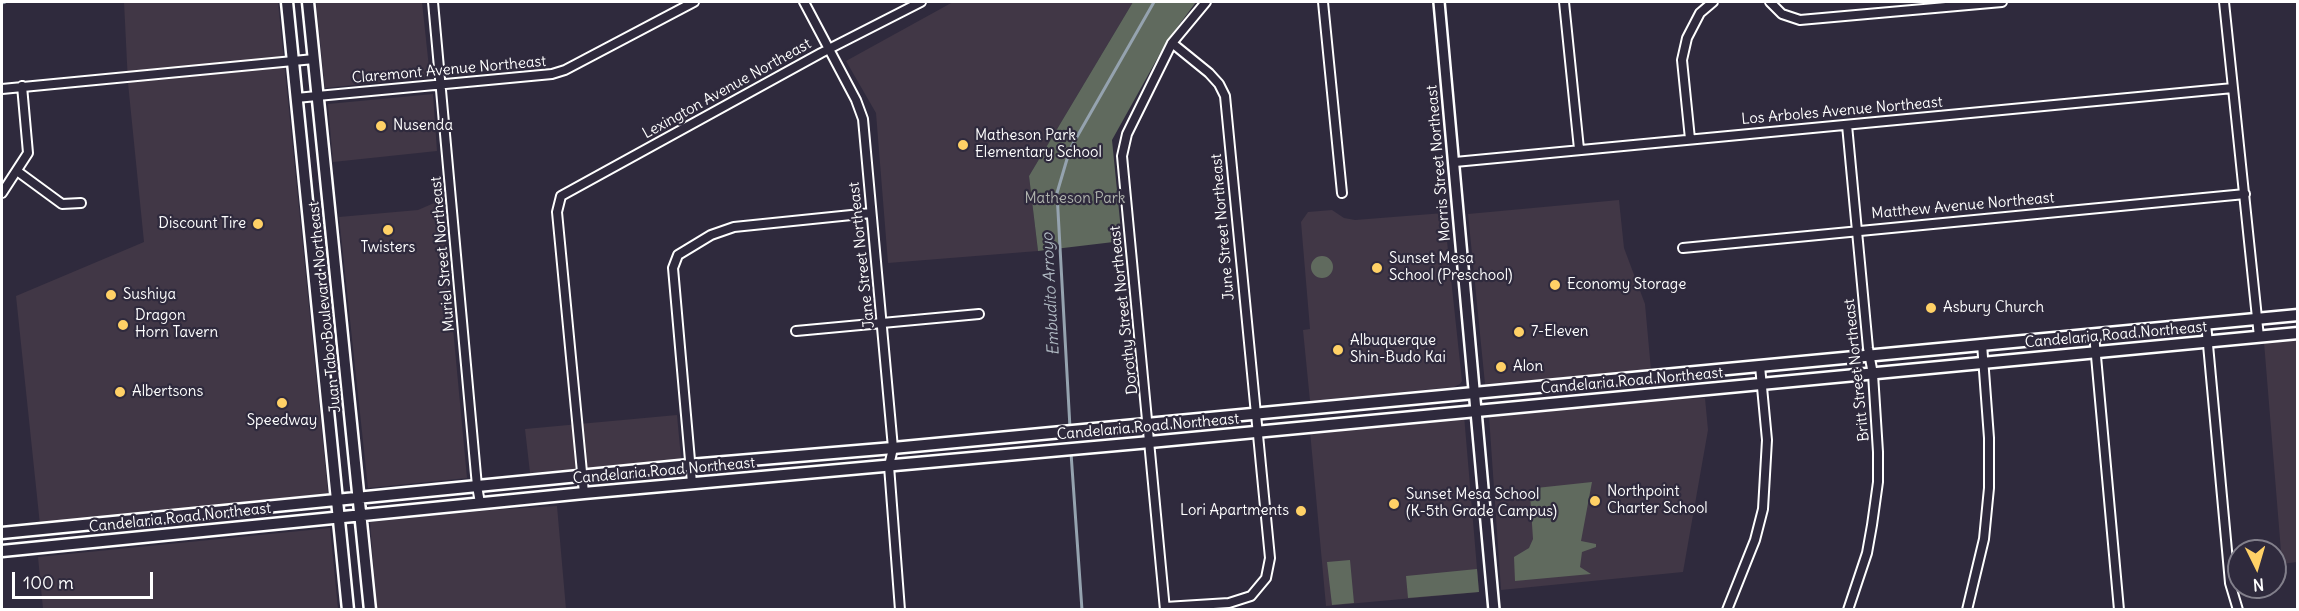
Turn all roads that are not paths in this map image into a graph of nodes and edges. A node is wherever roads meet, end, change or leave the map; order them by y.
1 (287, 2) edge
2 (308, 2) edge
3 (433, 2) edge
4 (694, 2) edge
5 (804, 2) edge
6 (921, 2) edge
7 (1206, 2) edge
8 (1323, 2) edge
9 (1439, 2) edge
10 (1564, 2) edge
11 (1713, 2) edge
12 (1770, 2) edge
13 (2002, 2) edge
14 (2224, 2) edge
15 (1938, 5) edge
16 (1172, 43) junction
17 (829, 49) junction
18 (314, 59) junction
19 (293, 61) junction
20 (440, 85) junction
21 (22, 86) junction
22 (2233, 87) junction
23 (2, 89) edge
24 (317, 96) junction
25 (297, 98) junction
26 (1847, 125) junction
27 (1690, 139) junction
28 (1579, 149) junction
29 (1455, 162) junction
30 (17, 171) junction
31 (2, 193) edge
32 (1342, 193) dead end
33 (2245, 194) junction
34 (81, 203) dead end
35 (871, 213) junction
36 (1857, 230) junction
37 (1683, 248) dead end
38 (979, 314) dead end
39 (2298, 315) edge
40 (2258, 318) junction
41 (882, 323) junction
42 (2206, 323) junction
43 (796, 331) dead end
44 (2298, 333) edge
45 (2094, 334) junction
46 (2259, 337) junction
47 (2208, 342) junction
48 (1982, 345) junction
49 (2096, 352) junction
50 (1869, 356) junction
51 (1984, 363) junction
52 (1760, 366) junction
53 (1873, 374) junction
54 (1762, 384) junction
55 (1474, 393) junction
56 (1477, 410) junction
57 (1254, 413) junction
58 (1148, 423) junction
59 (1258, 431) junction
60 (1150, 442) junction
61 (893, 448) junction
62 (690, 465) junction
63 (889, 466) junction
64 (583, 476) junction
65 (692, 483) junction
66 (477, 486) junction
67 (584, 493) junction
68 (360, 498) junction
69 (338, 500) junction
70 (480, 503) junction
71 (362, 516) junction
72 (339, 517) junction
73 (2, 532) edge
74 (2, 552) edge
75 (1165, 608) edge
76 (348, 609) edge
77 (370, 609) edge
78 (900, 609) edge
79 (1494, 609) edge
80 (1726, 609) edge
81 (1848, 609) edge
82 (1967, 609) edge
83 (2119, 609) edge
84 (2238, 609) edge

1 - 19 main road, Juan Tabo Boulevard Northeast
2 - 18 main road, Juan Tabo Boulevard Northeast
3 - 20 street, Muriel Street Northeast
4 - 20 street, Claremont Avenue Northeast
5 - 17 street, Jane Street Northeast
6 - 17 street, Lexington Avenue Northeast
7 - 16 street
8 - 32 street
9 - 29 street, Morris Street Northeast
10 - 28 street
11 - 27 street
12 - 15 street
13 - 15 street
14 - 22 street
16 - 57 street, June Street Northeast
16 - 58 street, Dorothy Street Northeast
17 - 35 street, Jane Street Northeast
17 - 64 street, Lexington Avenue Northeast
18 - 19 street
18 - 24 main road, Juan Tabo Boulevard Northeast
19 - 21 street
19 - 25 main road, Juan Tabo Boulevard Northeast
20 - 24 street, Claremont Avenue Northeast
20 - 66 street, Muriel Street Northeast
21 - 23 street
21 - 30 street
22 - 26 street, Los Arboles Avenue Northeast
22 - 33 street
24 - 25 street, Claremont Avenue Northeast
24 - 68 main road, Juan Tabo Boulevard Northeast
25 - 69 main road, Juan Tabo Boulevard Northeast
26 - 27 street, Los Arboles Avenue Northeast
26 - 36 street, Britt Street Northeast
27 - 28 street, Los Arboles Avenue Northeast
28 - 29 street, Los Arboles Avenue Northeast
29 - 55 street, Morris Street Northeast
30 - 31 street
30 - 34 street
33 - 36 street, Matthew Avenue Northeast
33 - 40 street
35 - 41 street, Jane Street Northeast
35 - 62 street
36 - 37 street, Matthew Avenue Northeast
36 - 50 street, Britt Street Northeast
38 - 41 street
39 - 40 main road, Candelaria Road Northeast
40 - 42 main road, Candelaria Road Northeast
40 - 46 street
41 - 43 street
41 - 61 street, Jane Street Northeast
42 - 45 main road, Candelaria Road Northeast
42 - 47 street
44 - 46 main road, Candelaria Road Northeast
45 - 48 main road, Candelaria Road Northeast
45 - 49 street
46 - 47 main road, Candelaria Road Northeast
47 - 49 main road, Candelaria Road Northeast
47 - 84 street
48 - 50 main road, Candelaria Road Northeast
48 - 51 street
49 - 51 main road, Candelaria Road Northeast
49 - 83 street
50 - 52 main road, Candelaria Road Northeast
50 - 53 street, Britt Street Northeast
51 - 53 main road, Candelaria Road Northeast
51 - 82 street
52 - 54 street
52 - 55 main road, Candelaria Road Northeast
53 - 54 main road, Candelaria Road Northeast
53 - 81 street, Britt Street Northeast
54 - 56 main road, Candelaria Road Northeast
54 - 80 street
55 - 56 street, Morris Street Northeast
55 - 57 main road, Candelaria Road Northeast
56 - 59 main road, Candelaria Road Northeast
56 - 79 street, Morris Street Northeast
57 - 58 main road, Candelaria Road Northeast
57 - 59 street, June Street Northeast
58 - 60 street, Dorothy Street Northeast
58 - 61 main road, Candelaria Road Northeast
59 - 60 main road, Candelaria Road Northeast
59 - 75 street, June Street Northeast
60 - 63 main road, Candelaria Road Northeast
60 - 75 street, Dorothy Street Northeast
61 - 62 main road, Candelaria Road Northeast
61 - 63 street, Jane Street Northeast
62 - 64 main road, Candelaria Road Northeast
62 - 65 street
63 - 65 main road, Candelaria Road Northeast
63 - 78 street, Jane Street Northeast
64 - 66 main road, Candelaria Road Northeast
64 - 67 street
65 - 67 main road, Candelaria Road Northeast
66 - 68 main road, Candelaria Road Northeast
66 - 70 street, Muriel Street Northeast
67 - 70 main road, Candelaria Road Northeast
68 - 69 main road, Candelaria Road Northeast
68 - 71 main road, Juan Tabo Boulevard Northeast
69 - 72 main road, Juan Tabo Boulevard Northeast
69 - 73 main road, Candelaria Road Northeast
70 - 71 main road, Candelaria Road Northeast
71 - 72 main road, Candelaria Road Northeast
71 - 77 main road, Juan Tabo Boulevard Northeast
72 - 74 main road, Candelaria Road Northeast
72 - 76 main road, Juan Tabo Boulevard Northeast

